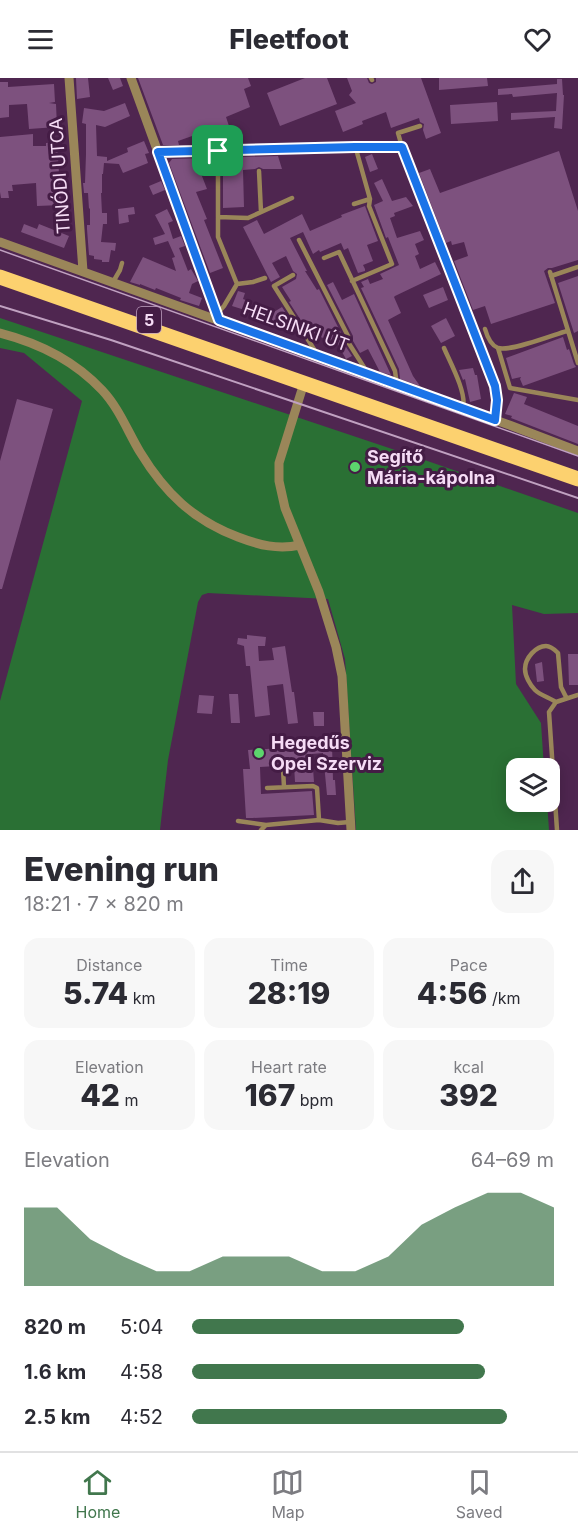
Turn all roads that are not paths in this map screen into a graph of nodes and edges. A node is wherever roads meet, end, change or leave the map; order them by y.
1 (69, 78) edge
2 (131, 78) edge
3 (420, 126) dead end
4 (355, 147) junction
5 (402, 147) junction
6 (158, 152) junction
7 (218, 171) dead end
8 (259, 171) dead end
9 (292, 198) dead end
10 (370, 199) junction
11 (354, 204) dead end
12 (261, 212) junction
13 (218, 218) junction
14 (299, 240) dead end
15 (0, 242) edge
16 (324, 258) dead end
17 (122, 263) dead end
18 (578, 267) edge
19 (0, 269) edge
20 (83, 271) junction
21 (293, 275) dead end
22 (0, 277) edge
23 (265, 278) dead end
24 (351, 281) junction
25 (113, 282) junction
26 (237, 284) junction
27 (218, 317) junction
28 (485, 329) dead end
29 (567, 331) junction
30 (0, 333) edge
31 (578, 338) edge
32 (571, 340) junction
33 (444, 348) dead end
34 (498, 348) junction
35 (318, 357) junction
36 (578, 363) edge
37 (368, 374) junction
38 (305, 381) junction
39 (394, 383) junction
40 (578, 400) edge
41 (463, 408) junction
42 (495, 420) junction
43 (578, 451) edge
44 (578, 471) edge
45 (578, 479) edge
46 (300, 545) junction
47 (578, 695) edge
48 (566, 697) junction
49 (556, 702) junction
50 (283, 769) dead end
51 (284, 787) junction
52 (267, 788) dead end
53 (320, 820) junction
54 (238, 821) dead end
55 (266, 825) junction
56 (350, 826) edge
57 (261, 830) edge
58 (557, 830) edge

1 - 20 street, TINÓDI UTCA
2 - 6 street
3 - 5 lane
4 - 5 street
4 - 6 street
4 - 10 lane
5 - 42 street
6 - 27 street
7 - 13 lane
8 - 12 lane
9 - 12 lane
10 - 11 lane
10 - 24 lane
12 - 13 lane
13 - 26 lane
14 - 37 lane
15 - 20 street, HELSINKI ÚT
16 - 24 lane
17 - 25 lane
18 - 29 lane
19 - 38 main road, 5
20 - 25 street, HELSINKI ÚT
21 - 35 lane
22 - 38 main road, 5
23 - 26 lane
24 - 39 lane
25 - 27 street, HELSINKI ÚT
26 - 27 lane
27 - 35 street, HELSINKI ÚT
28 - 34 lane
29 - 32 lane
29 - 34 lane
30 - 46 street
31 - 32 lane
32 - 36 lane
33 - 41 lane
34 - 40 lane
35 - 37 street, HELSINKI ÚT
37 - 39 street, HELSINKI ÚT
38 - 44 main road, 5
38 - 45 main road, 5
38 - 46 street
39 - 41 street, HELSINKI ÚT
41 - 42 street, HELSINKI ÚT
42 - 43 street, HELSINKI ÚT
46 - 56 street
47 - 48 lane
48 - 49 lane
48 - 49 lane
49 - 58 lane
50 - 51 lane
51 - 52 lane
51 - 53 lane
53 - 55 lane
53 - 56 lane
54 - 55 lane
55 - 57 lane

